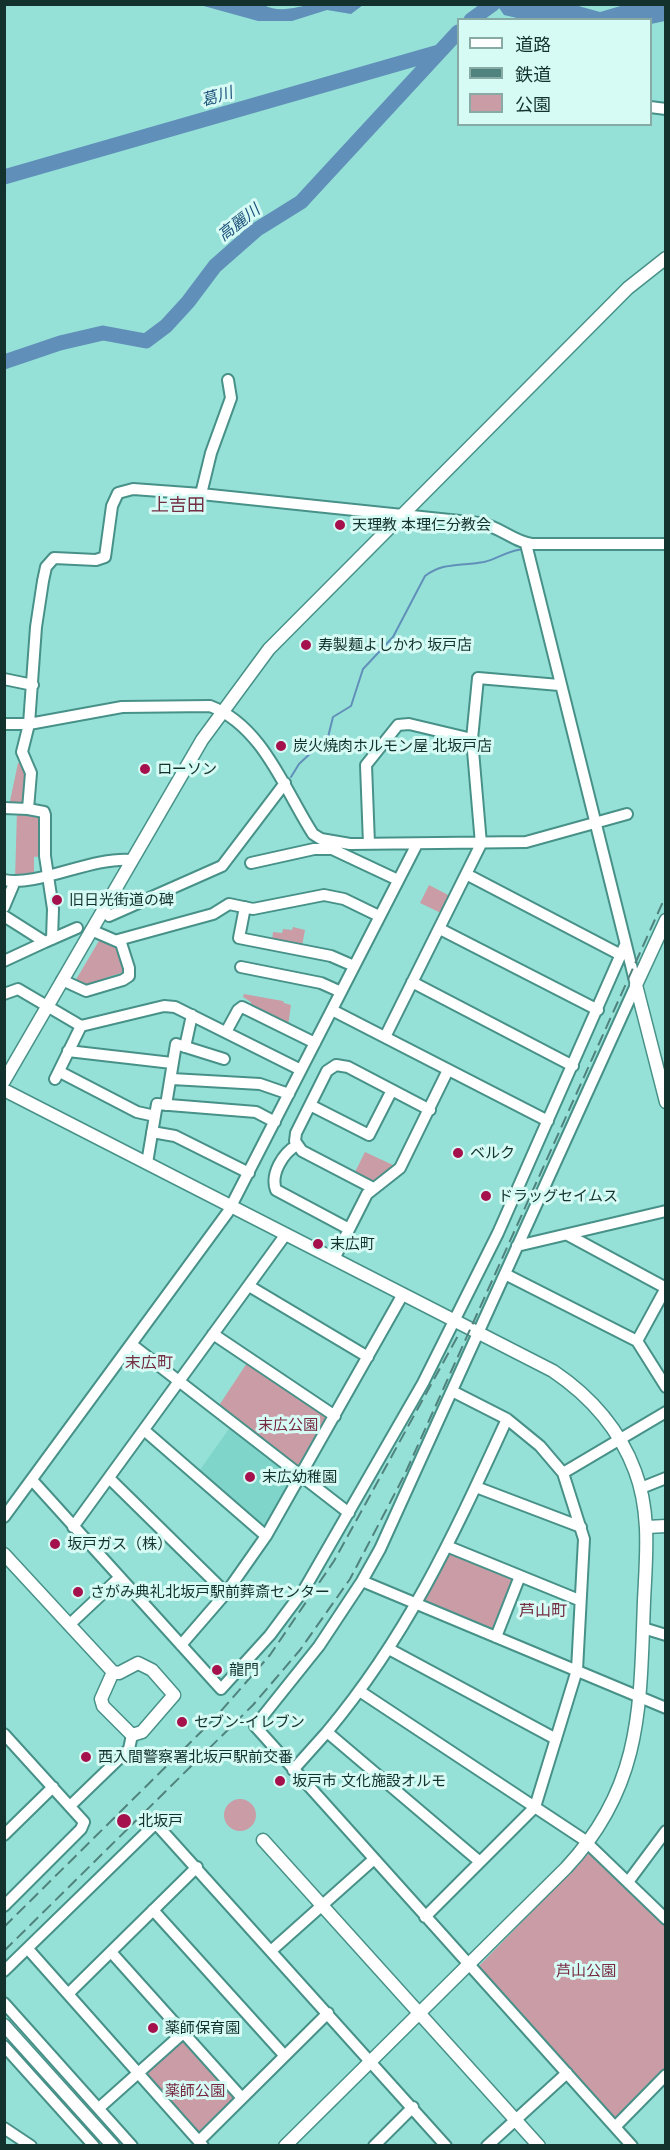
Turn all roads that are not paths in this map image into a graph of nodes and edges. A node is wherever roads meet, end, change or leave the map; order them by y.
1 (666, 258) edge
2 (228, 380) dead end
3 (201, 494) junction
4 (400, 515) junction
5 (526, 544) junction
6 (666, 544) edge
7 (4, 679) edge
8 (33, 685) junction
9 (559, 685) junction
10 (223, 711) junction
11 (4, 724) edge
12 (29, 724) junction
13 (472, 739) junction
14 (285, 783) junction
15 (4, 808) edge
16 (28, 809) junction
17 (627, 814) dead end
18 (593, 823) junction
19 (369, 844) junction
20 (417, 844) junction
21 (481, 844) junction
22 (132, 860) junction
23 (251, 863) dead end
24 (48, 874) junction
25 (468, 875) junction
26 (10, 880) edge
27 (398, 880) junction
28 (4, 907) edge
29 (244, 907) junction
30 (4, 916) edge
31 (109, 916) dead end
32 (380, 916) junction
33 (666, 920) edge
34 (77, 928) dead end
35 (440, 929) junction
36 (91, 930) junction
37 (49, 940) junction
38 (118, 940) junction
39 (623, 950) junction
40 (4, 961) edge
41 (354, 966) junction
42 (241, 967) dead end
43 (62, 980) junction
44 (412, 982) junction
45 (636, 985) junction
46 (341, 992) junction
47 (4, 994) edge
48 (47, 1007) junction
49 (332, 1010) junction
50 (598, 1010) junction
51 (192, 1015) junction
52 (81, 1026) junction
53 (226, 1032) junction
54 (385, 1037) junction
55 (315, 1043) junction
56 (185, 1047) junction
57 (68, 1051) junction
58 (224, 1059) dead end
59 (172, 1064) junction
60 (573, 1066) junction
61 (301, 1070) junction
62 (448, 1070) junction
63 (171, 1079) junction
64 (4, 1081) edge
65 (4, 1090) edge
66 (392, 1090) junction
67 (289, 1094) junction
68 (666, 1102) edge
69 (166, 1105) junction
70 (310, 1105) junction
71 (430, 1110) junction
72 (155, 1116) junction
73 (548, 1121) junction
74 (275, 1122) junction
75 (152, 1132) junction
76 (297, 1145) junction
77 (147, 1163) junction
78 (249, 1173) junction
79 (373, 1188) junction
80 (231, 1206) junction
81 (666, 1211) edge
82 (349, 1229) junction
83 (286, 1234) junction
84 (568, 1235) junction
85 (517, 1246) junction
86 (334, 1259) junction
87 (505, 1274) junction
88 (249, 1286) junction
89 (666, 1288) edge
90 (403, 1294) junction
91 (456, 1320) junction
92 (479, 1332) junction
93 (213, 1335) junction
94 (637, 1341) junction
95 (131, 1344) junction
96 (368, 1357) junction
97 (666, 1365) edge
98 (655, 1371) junction
99 (179, 1382) junction
100 (666, 1388) edge
101 (452, 1391) junction
102 (666, 1412) edge
103 (335, 1416) junction
104 (507, 1419) junction
105 (144, 1430) junction
106 (620, 1439) junction
107 (563, 1473) junction
108 (301, 1475) junction
109 (109, 1478) junction
110 (666, 1478) edge
111 (32, 1480) junction
112 (476, 1487) junction
113 (641, 1488) junction
114 (349, 1514) junction
115 (4, 1517) edge
116 (666, 1526) edge
117 (73, 1527) junction
118 (581, 1527) junction
119 (647, 1527) junction
120 (267, 1536) junction
121 (449, 1546) junction
122 (4, 1554) edge
123 (520, 1576) junction
124 (119, 1578) junction
125 (362, 1581) junction
126 (226, 1593) junction
127 (579, 1600) junction
128 (417, 1605) junction
129 (69, 1625) junction
130 (643, 1629) junction
131 (666, 1635) edge
132 (496, 1636) junction
133 (181, 1645) junction
134 (389, 1649) junction
135 (577, 1670) junction
136 (113, 1672) junction
137 (361, 1692) junction
138 (640, 1698) junction
139 (666, 1708) edge
140 (327, 1732) junction
141 (4, 1734) edge
142 (132, 1735) junction
143 (556, 1739) junction
144 (293, 1770) junction
145 (53, 1787) junction
146 (70, 1806) junction
147 (535, 1807) junction
148 (6, 1830) edge
149 (664, 1835) edge
150 (263, 1840) dead end
151 (588, 1843) junction
152 (373, 1860) junction
153 (480, 1862) junction
154 (197, 1867) junction
155 (628, 1882) junction
156 (4, 1906) edge
157 (323, 1906) junction
158 (153, 1910) junction
159 (425, 1917) junction
160 (666, 1919) edge
161 (28, 1949) junction
162 (272, 1950) junction
163 (111, 1952) junction
164 (469, 1964) junction
165 (4, 1971) edge
166 (68, 1994) junction
167 (4, 2003) edge
168 (328, 2013) junction
169 (419, 2013) junction
170 (4, 2025) edge
171 (183, 2033) junction
172 (6, 2051) edge
173 (284, 2055) junction
174 (371, 2061) junction
175 (139, 2073) junction
176 (567, 2073) junction
177 (666, 2075) edge
178 (242, 2098) junction
179 (413, 2107) junction
180 (99, 2108) junction
181 (516, 2120) junction
182 (615, 2127) junction
183 (4, 2128) edge
184 (201, 2143) edge
185 (89, 2144) edge
186 (30, 2145) edge
187 (113, 2145) edge
188 (132, 2145) edge
189 (285, 2145) edge
190 (374, 2145) edge
191 (446, 2145) edge
192 (487, 2145) edge
193 (539, 2145) edge
194 (632, 2145) edge

1 - 4 street
2 - 3 street
3 - 4 street
3 - 8 street
4 - 5 street
4 - 10 street
5 - 6 street
5 - 9 street
7 - 8 street
8 - 12 street
9 - 13 street
9 - 18 street
10 - 12 street
10 - 14 street
10 - 22 street
11 - 12 street
12 - 16 street
13 - 19 street
13 - 21 street
14 - 19 street
14 - 31 street
15 - 16 street
16 - 24 street
17 - 18 street
18 - 21 street
18 - 39 street
19 - 20 street
20 - 21 street
20 - 27 street
21 - 25 street
22 - 24 street
22 - 36 street
23 - 27 street
24 - 26 street
24 - 37 street
25 - 35 street
25 - 39 street
26 - 28 street
27 - 32 street
29 - 32 street
29 - 38 street
29 - 41 street
30 - 37 street
32 - 41 street
33 - 45 street
34 - 37 street
35 - 44 street
35 - 50 street
36 - 38 street
36 - 43 street
37 - 40 street
38 - 43 street
39 - 45 street
39 - 50 street
41 - 46 street
42 - 46 street
43 - 48 street
44 - 54 street
44 - 60 street
45 - 68 street
45 - 85 street
46 - 49 street
47 - 48 street
48 - 52 street
48 - 64 street
49 - 54 street
49 - 55 street
50 - 60 street
51 - 52 street
51 - 53 street
51 - 56 street
52 - 57 street
53 - 55 street
53 - 61 street
54 - 62 street
55 - 61 street
56 - 58 street
56 - 59 street
57 - 59 street
57 - 72 street
59 - 63 street
60 - 73 street
61 - 67 street
62 - 71 street
62 - 73 street
63 - 67 street
63 - 69 street
65 - 77 street
66 - 70 street
66 - 70 street
66 - 71 street
67 - 74 street
69 - 72 street
69 - 74 street
70 - 76 street
71 - 79 street
72 - 75 street
73 - 91 street
74 - 78 street
75 - 77 street
75 - 78 street
76 - 79 street
76 - 82 street
77 - 80 street
78 - 80 street
79 - 82 street
80 - 83 street
80 - 95 street
81 - 84 street
82 - 86 street
83 - 86 street
83 - 88 street
84 - 85 street
84 - 89 street
85 - 87 street
86 - 90 street
87 - 92 street
87 - 94 street
88 - 93 street
88 - 96 street
89 - 94 street
90 - 91 street
90 - 96 street
91 - 92 street
91 - 114 street
92 - 101 street
92 - 106 street
93 - 99 street
93 - 103 street
94 - 98 street
95 - 99 street
95 - 111 street
96 - 103 street
97 - 98 street
98 - 100 street
99 - 105 street
99 - 108 street
101 - 104 street
101 - 125 street
102 - 106 street
103 - 108 street
104 - 107 street
104 - 112 street
105 - 109 street
105 - 120 street
106 - 107 street
106 - 113 street
107 - 118 street
108 - 114 street
108 - 120 street
109 - 117 street
109 - 126 street
110 - 113 street
111 - 115 street
111 - 117 street
112 - 118 street
112 - 121 street
113 - 119 street
114 - 133 street
116 - 119 street
117 - 124 street
118 - 127 street
119 - 130 street
120 - 126 street
121 - 123 street
121 - 128 street
122 - 129 street
123 - 127 street
123 - 132 street
124 - 129 street
124 - 133 street
125 - 128 street
125 - 144 street
126 - 133 street
127 - 135 street
128 - 132 street
128 - 134 street
129 - 136 street
130 - 131 street
130 - 138 street
132 - 135 street
134 - 137 street
134 - 143 street
135 - 138 street
135 - 143 street
136 - 142 street
136 - 142 street
137 - 140 street
137 - 147 street
138 - 139 street
138 - 151 street
140 - 144 street
140 - 153 street
141 - 145 street
142 - 146 street
143 - 147 street
144 - 152 street
145 - 146 street
145 - 148 street
146 - 156 street
147 - 151 street
147 - 153 street
149 - 155 street
150 - 157 street
151 - 155 street
151 - 164 street
152 - 157 street
152 - 159 street
153 - 159 street
154 - 158 street
154 - 161 street
154 - 162 street
155 - 160 street
157 - 162 street
157 - 169 street
158 - 163 street
158 - 173 street
159 - 164 street
161 - 165 street
161 - 166 street
162 - 168 street
163 - 166 street
163 - 171 street
164 - 169 street
164 - 176 street
166 - 175 street
167 - 180 street
168 - 173 street
168 - 174 street
169 - 174 street
169 - 181 street
170 - 187 street
171 - 175 street
171 - 178 street
172 - 185 street
173 - 178 street
174 - 179 street
174 - 189 street
175 - 180 street
175 - 184 street
176 - 181 street
176 - 182 street
177 - 182 street
178 - 184 street
179 - 190 street
179 - 191 street
180 - 188 street
181 - 192 street
181 - 193 street
182 - 194 street
183 - 186 street

